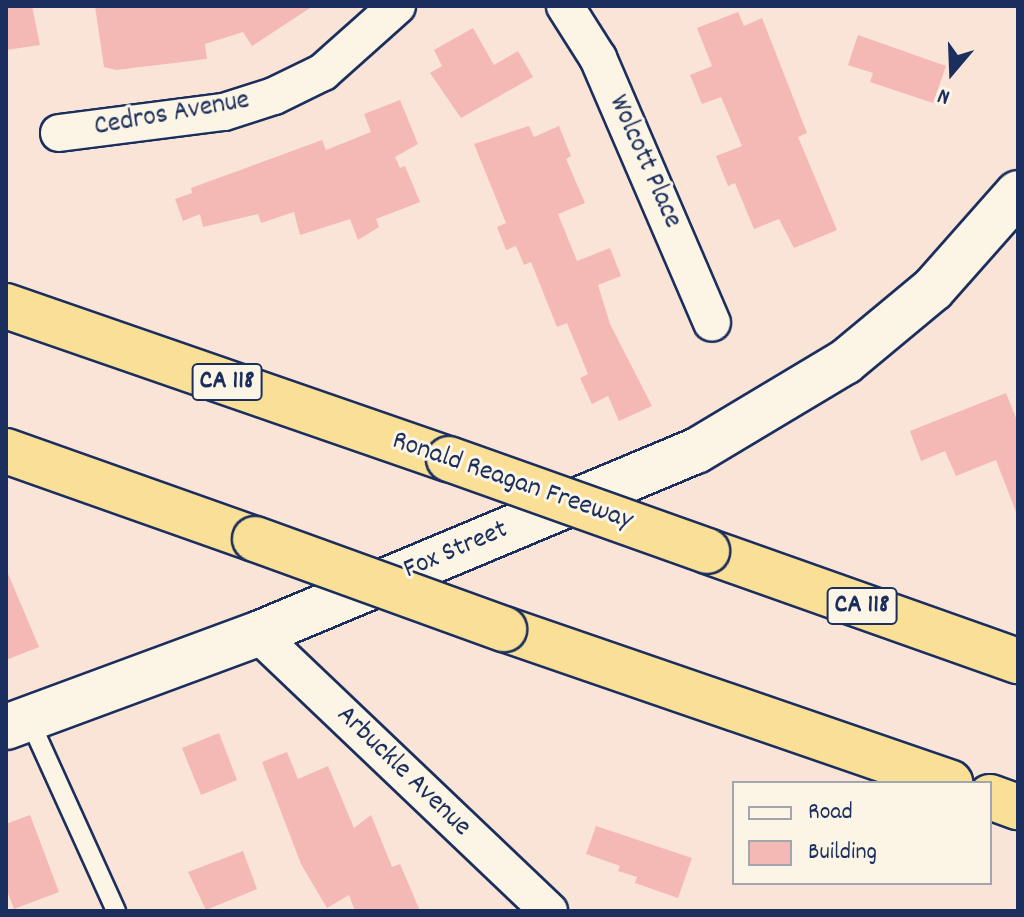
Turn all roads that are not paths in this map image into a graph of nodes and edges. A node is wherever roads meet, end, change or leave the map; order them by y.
1 (397, 6) edge
2 (565, 6) edge
3 (59, 133) dead end
4 (1018, 193) edge
5 (6, 306) edge
6 (712, 323) dead end
7 (6, 451) edge
8 (258, 634) junction
9 (1018, 661) edge
10 (18, 723) edge
11 (944, 781) edge
12 (992, 798) edge
13 (1018, 807) edge
14 (116, 911) edge
15 (549, 911) edge

1 - 3 street, Cedros Avenue
2 - 6 street, Wolcott Place
4 - 8 main road, Fox Street
5 - 9 highway, Ronald Reagan Freeway / CA 118, bridge
7 - 11 highway, bridge
8 - 10 main road, Fox Street
8 - 15 street, Arbuckle Avenue
10 - 14 lane
12 - 13 highway

